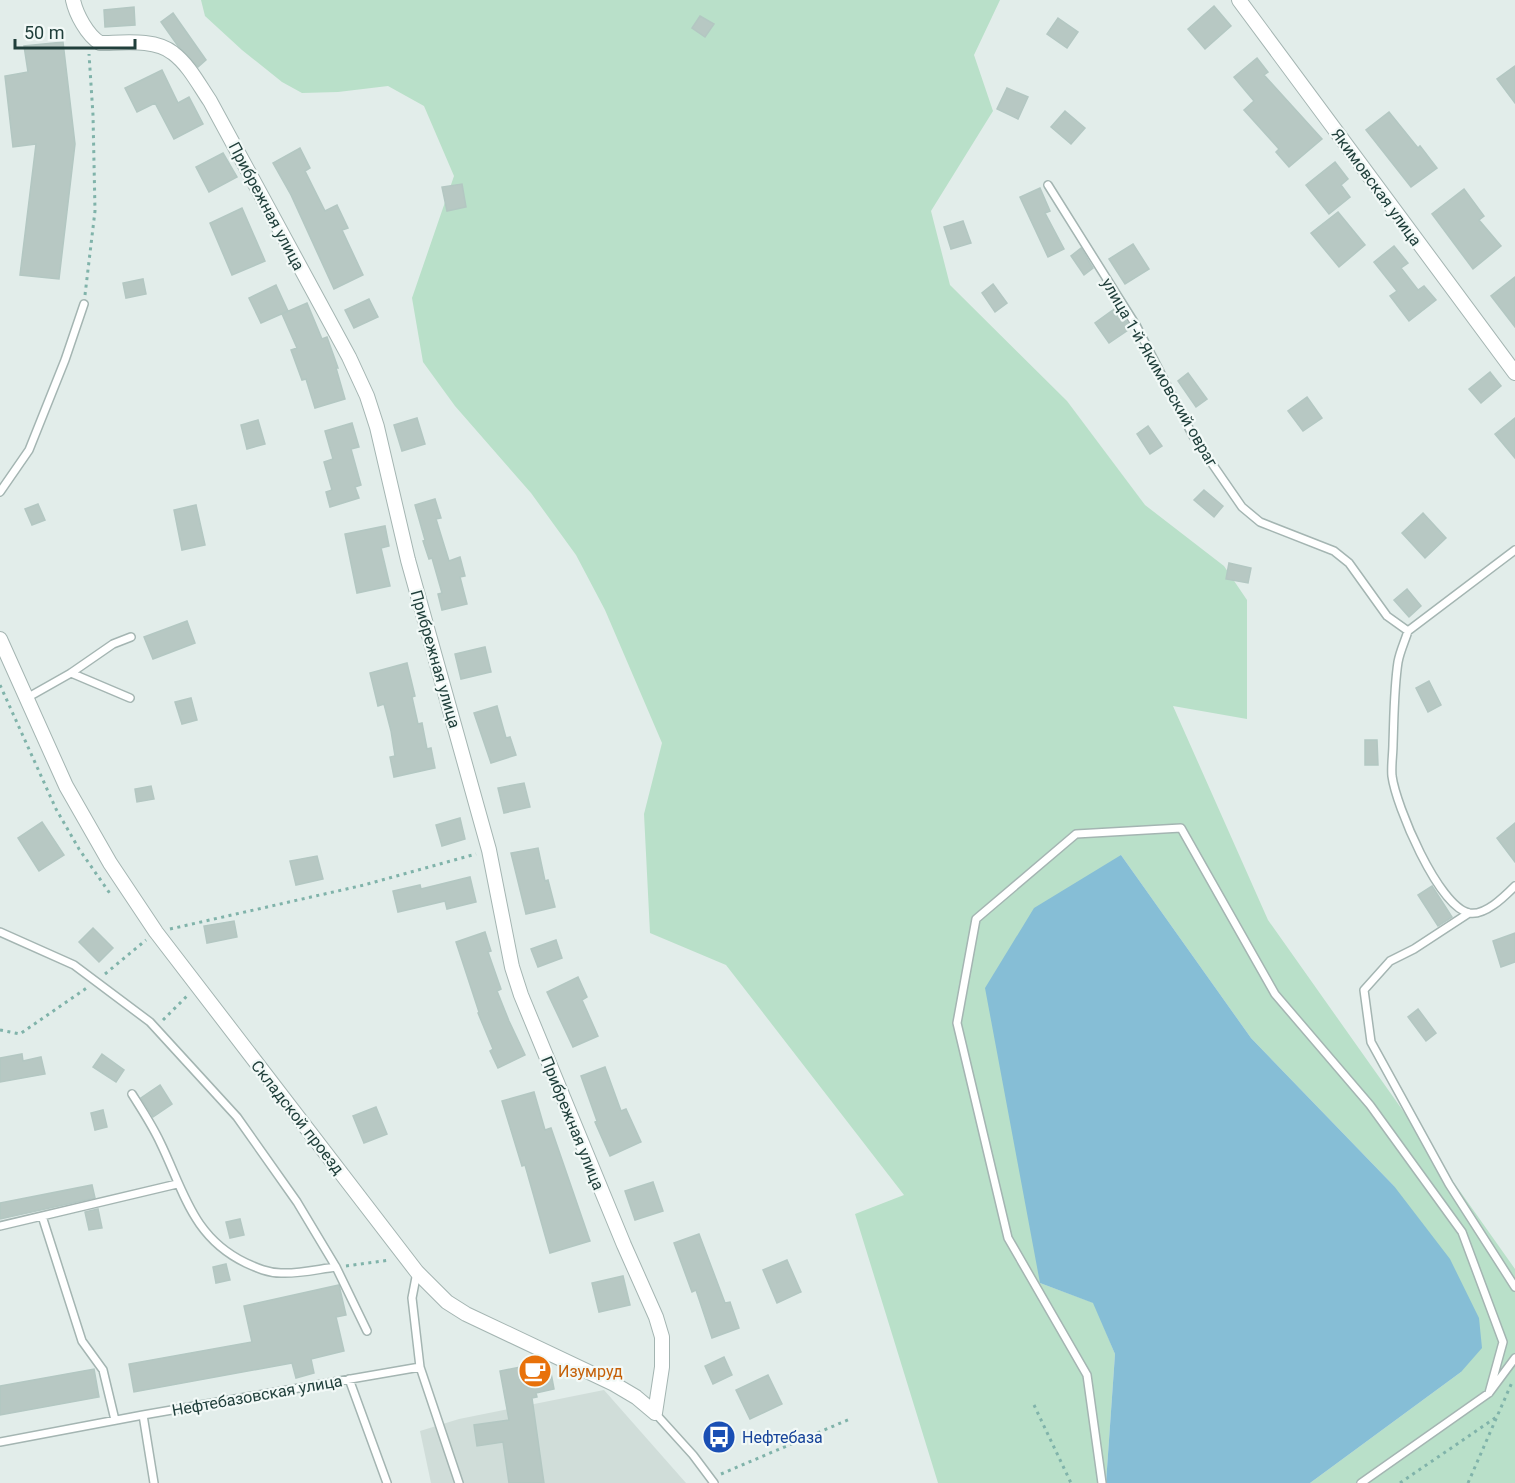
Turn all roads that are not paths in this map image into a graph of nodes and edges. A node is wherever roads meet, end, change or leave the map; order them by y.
1 (73, 0) edge
2 (1239, 0) edge
3 (1048, 185) dead end
4 (84, 304) road end
5 (1515, 373) edge
6 (0, 492) edge
7 (1515, 550) edge
8 (1408, 631) junction
9 (131, 637) dead end
10 (0, 639) edge
11 (71, 673) junction
12 (130, 698) dead end
13 (25, 699) junction
14 (1515, 886) edge
15 (1469, 913) junction
16 (0, 932) edge
17 (132, 1094) dead end
18 (177, 1184) junction
19 (42, 1216) junction
20 (0, 1226) edge
21 (336, 1268) junction
22 (417, 1272) junction
23 (1515, 1287) edge
24 (367, 1331) dead end
25 (1515, 1358) edge
26 (420, 1367) junction
27 (349, 1379) junction
28 (1489, 1393) junction
29 (655, 1413) junction
30 (143, 1415) junction
31 (115, 1420) junction
32 (0, 1442) edge
33 (712, 1481) edge
34 (154, 1483) edge
35 (387, 1483) edge
36 (459, 1483) edge
37 (1102, 1483) edge
38 (1361, 1483) edge

1 - 29 street, Прибрежная улица
2 - 5 street, Якимовская улица
3 - 8 lane, улица 1-й Якимовский овраг
4 - 6 lane
7 - 8 lane
8 - 15 lane
9 - 11 lane
10 - 13 street, Складской проезд
11 - 12 lane
11 - 13 lane
13 - 22 street, Складской проезд
14 - 15 lane
15 - 23 lane
16 - 21 lane
17 - 18 lane
18 - 19 lane
18 - 21 lane
19 - 20 lane
19 - 31 lane
21 - 24 lane
22 - 26 lane
22 - 29 street, Складской проезд
25 - 28 lane
26 - 27 lane, Нефтебазовская улица
26 - 36 lane
27 - 30 lane, Нефтебазовская улица
27 - 35 lane
28 - 37 lane
28 - 38 lane
29 - 33 lane, Складской проезд
30 - 31 lane, Нефтебазовская улица
30 - 34 lane
31 - 32 lane, Нефтебазовская улица

